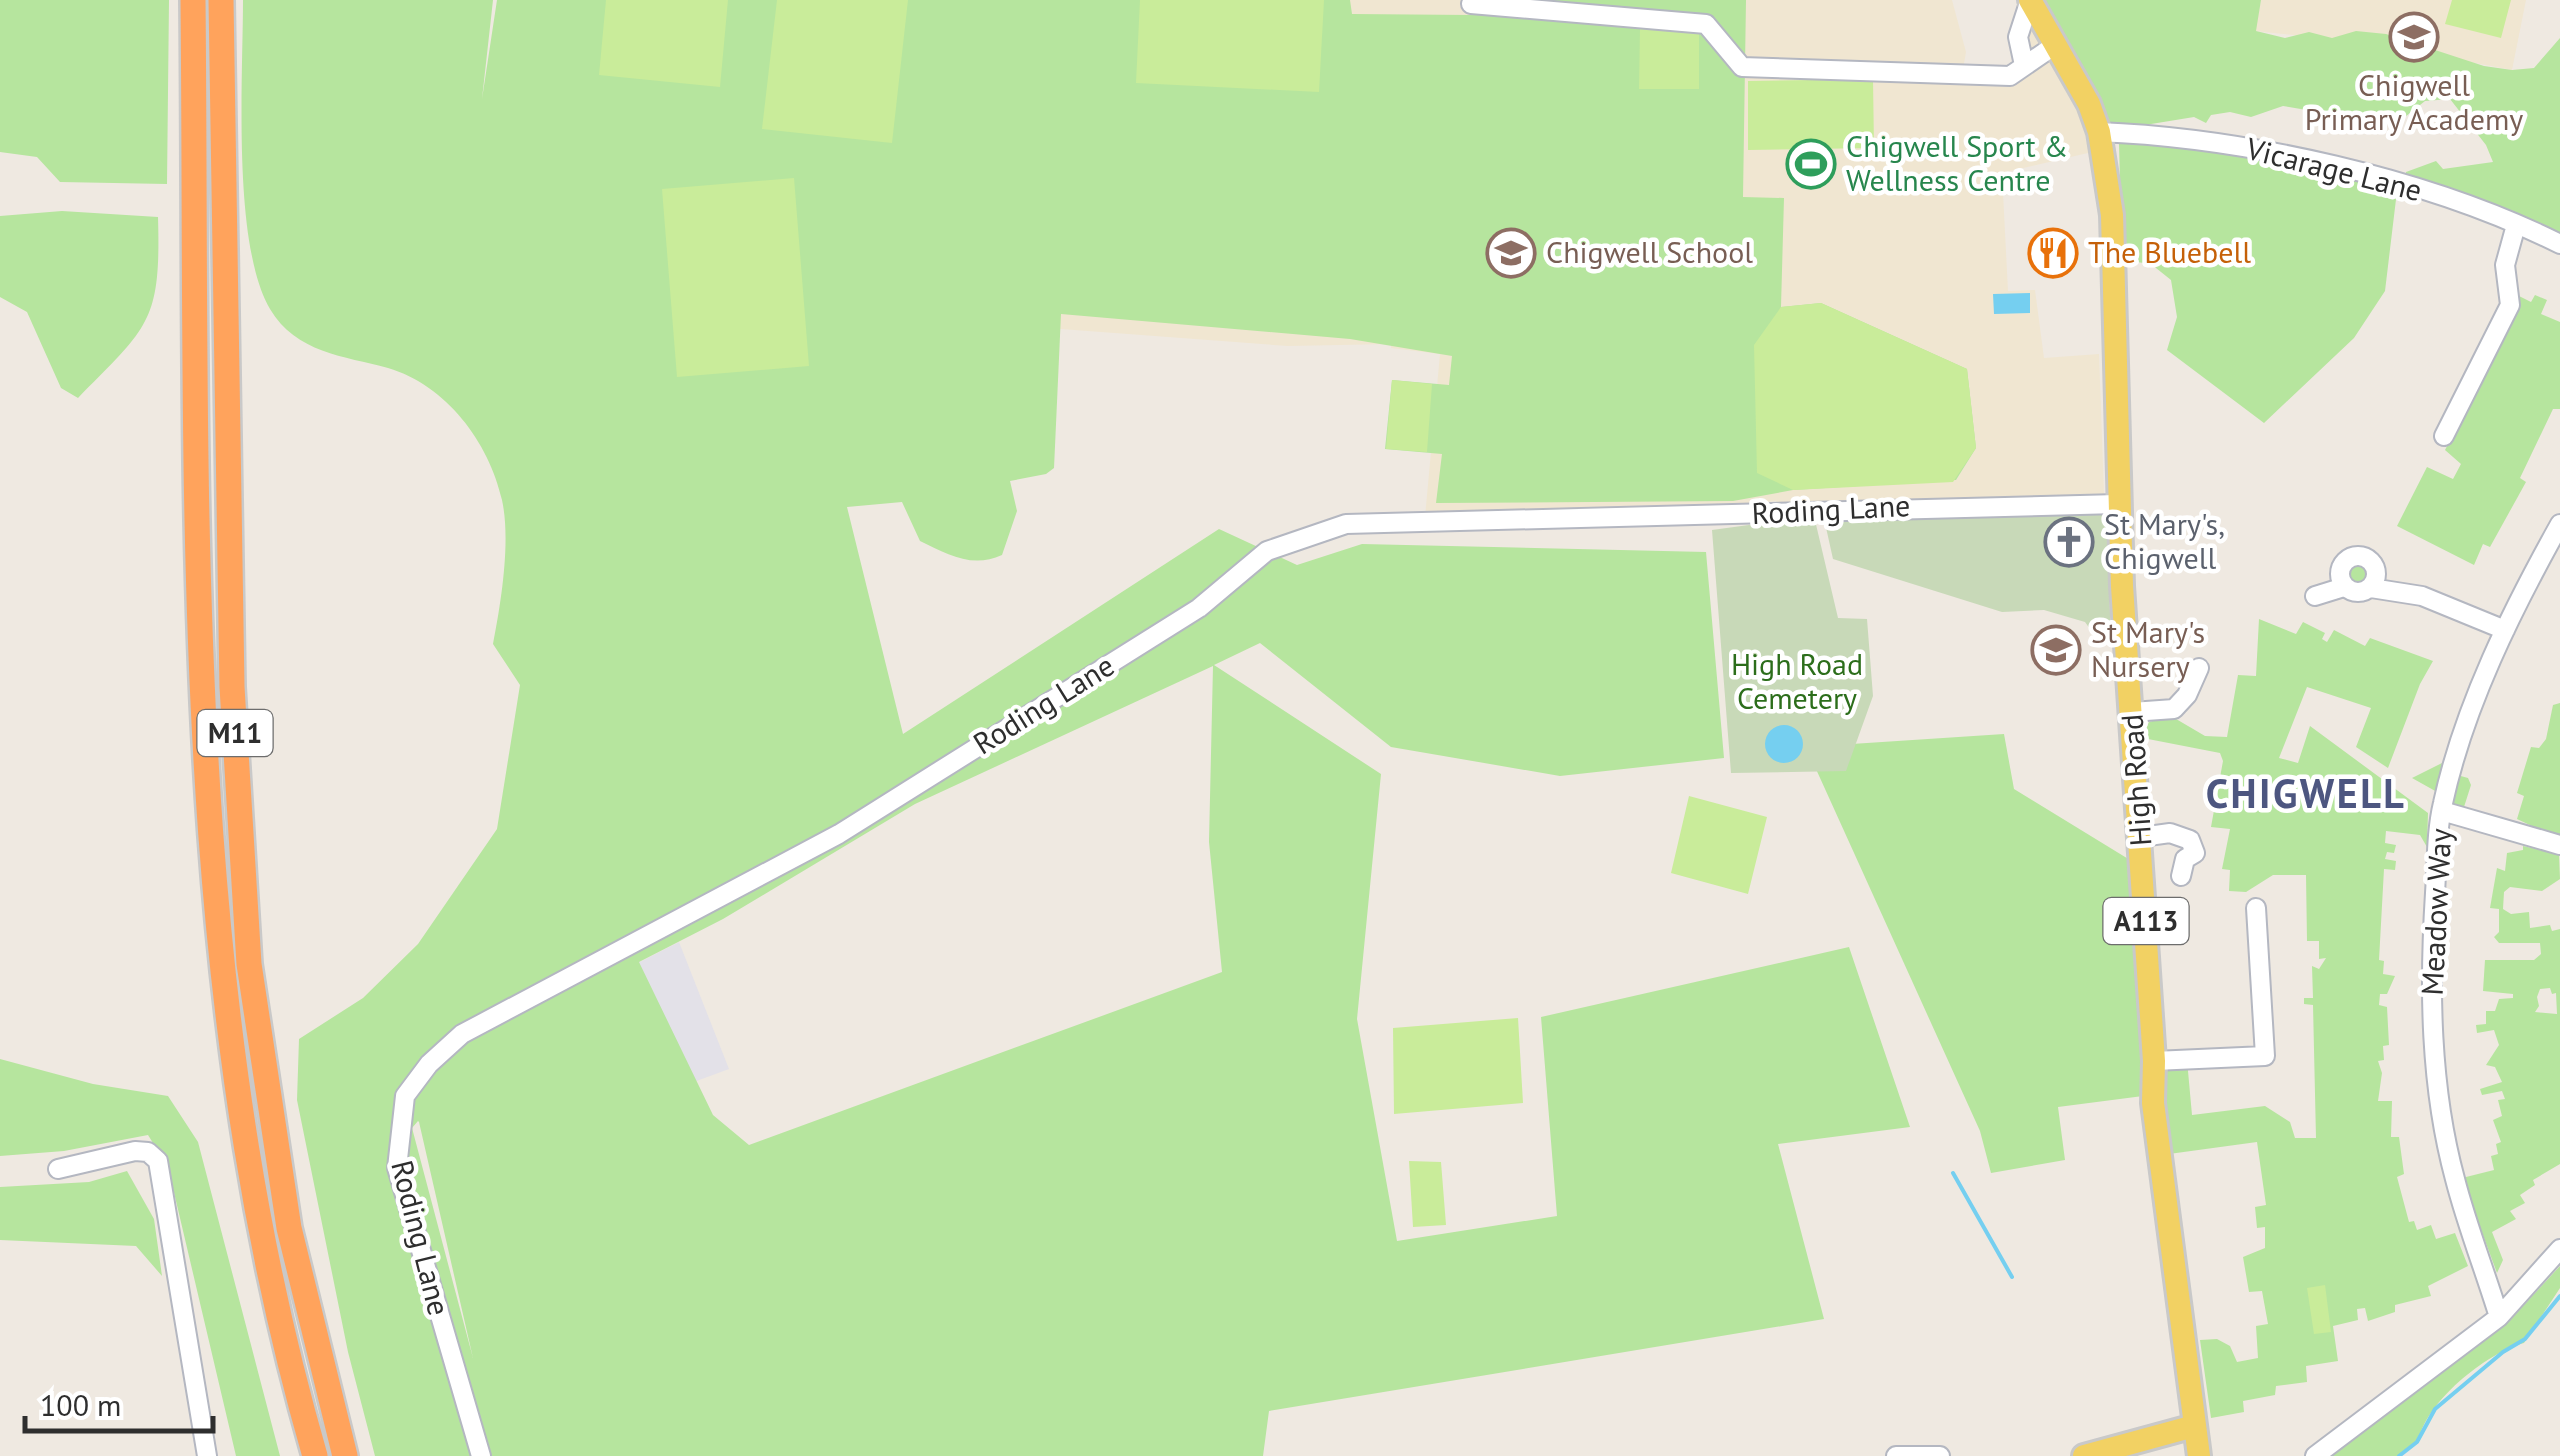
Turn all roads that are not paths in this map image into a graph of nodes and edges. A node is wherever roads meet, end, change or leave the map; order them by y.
1 (193, 0) edge
2 (221, 0) edge
3 (2030, 0) edge
4 (1471, 4) dead end
5 (2055, 45) junction
6 (2024, 65) junction
7 (2099, 132) junction
8 (2516, 225) junction
9 (2560, 244) edge
10 (2444, 436) dead end
11 (2118, 504) junction
12 (2560, 524) edge
13 (2344, 587) junction
14 (2371, 588) junction
15 (2316, 596) dead end
16 (2505, 630) junction
17 (2199, 668) dead end
18 (2132, 712) junction
19 (2442, 811) junction
20 (2141, 837) junction
21 (2560, 845) edge
22 (2181, 876) dead end
23 (2256, 908) dead end
24 (2154, 1062) junction
25 (58, 1169) dead end
26 (2560, 1249) edge
27 (2499, 1316) junction
28 (2194, 1426) junction
29 (2127, 1450) edge
30 (206, 1456) edge
31 (315, 1456) edge
32 (345, 1456) edge
33 (480, 1456) edge
34 (1896, 1456) edge
35 (1940, 1456) edge
36 (2084, 1456) edge
37 (2200, 1456) edge
38 (2315, 1456) edge

1 - 31 highway, M11
2 - 32 highway, M11
3 - 5 main road, High Road / A113
3 - 6 street
4 - 6 street
5 - 6 street
5 - 7 main road, High Road / A113
7 - 8 street, Vicarage Lane
7 - 11 main road, High Road / A113
8 - 9 street, Vicarage Lane
8 - 10 street
11 - 18 main road, High Road / A113
11 - 33 street, Roding Lane
12 - 16 street, Meadow Way
13 - 14 street
13 - 14 street
13 - 15 street
14 - 16 street
16 - 19 street, Meadow Way
17 - 18 street
18 - 20 main road, High Road / A113
19 - 21 street
19 - 27 street, Meadow Way
20 - 22 street
20 - 24 main road, High Road / A113
23 - 24 street
24 - 28 main road, High Road / A113
25 - 30 street
26 - 27 street
27 - 38 street
28 - 29 main road
28 - 37 main road, High Road / A113
29 - 36 main road
34 - 35 street

